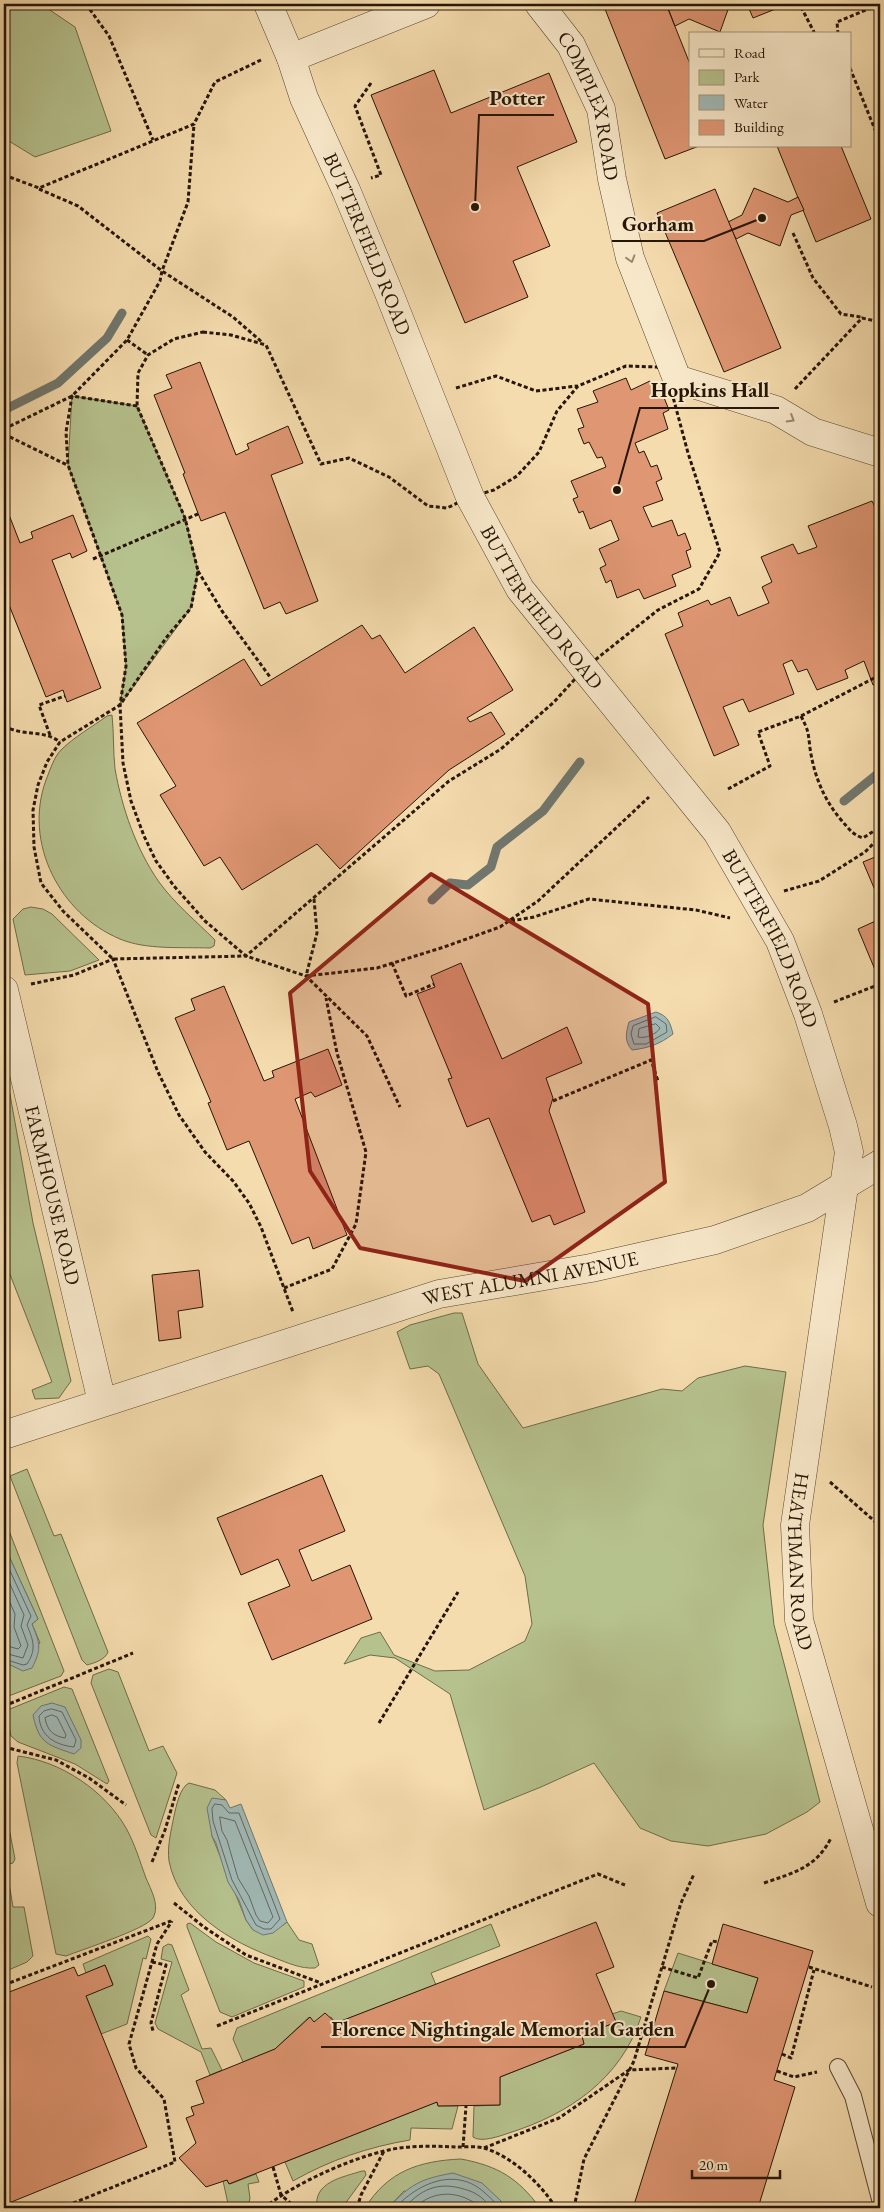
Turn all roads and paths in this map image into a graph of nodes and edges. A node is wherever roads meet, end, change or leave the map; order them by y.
1 (86, 4) edge
2 (268, 4) edge
3 (426, 4) edge
4 (539, 4) edge
5 (880, 4) edge
6 (801, 7) dead end
7 (814, 32) edge
8 (838, 32) edge
9 (278, 58) junction
10 (852, 73) edge
11 (371, 83) dead end
12 (194, 124) junction
13 (153, 140) junction
14 (880, 142) edge
15 (4, 175) edge
16 (364, 181) dead end
17 (39, 188) junction
18 (794, 234) dead end
19 (162, 271) junction
20 (880, 300) edge
21 (880, 314) edge
22 (862, 318) junction
23 (880, 322) edge
24 (127, 340) junction
25 (266, 345) junction
26 (148, 355) junction
27 (677, 379) junction
28 (578, 386) junction
29 (452, 389) dead end
30 (72, 396) junction
31 (137, 406) junction
32 (776, 410) junction
33 (4, 429) edge
34 (4, 434) edge
35 (880, 453) edge
36 (68, 465) junction
37 (470, 497) junction
38 (198, 514) dead end
39 (184, 518) junction
40 (100, 556) junction
41 (93, 559) dead end
42 (198, 571) junction
43 (585, 668) junction
44 (880, 675) edge
45 (270, 678) dead end
46 (65, 696) dead end
47 (120, 705) junction
48 (801, 716) junction
49 (4, 726) edge
50 (50, 735) junction
51 (60, 742) junction
52 (728, 789) dead end
53 (649, 797) dead end
54 (880, 827) edge
55 (880, 837) edge
56 (781, 892) dead end
57 (314, 899) junction
58 (730, 918) dead end
59 (509, 921) junction
60 (246, 956) junction
61 (113, 959) junction
62 (392, 963) junction
63 (306, 976) junction
64 (434, 984) dead end
65 (880, 984) edge
66 (4, 991) edge
67 (326, 998) junction
68 (828, 1005) dead end
69 (658, 1081) dead end
70 (553, 1101) dead end
71 (400, 1107) dead end
72 (880, 1164) edge
73 (846, 1183) junction
74 (284, 1288) junction
75 (303, 1339) junction
76 (102, 1402) junction
77 (4, 1435) edge
78 (458, 1592) dead end
79 (134, 1653) dead end
80 (4, 1706) edge
81 (379, 1723) dead end
82 (4, 1747) edge
83 (179, 1783) dead end
84 (126, 1805) dead end
85 (831, 1838) dead end
86 (152, 1862) dead end
87 (694, 1874) dead end
88 (764, 1883) dead end
89 (625, 1885) dead end
90 (174, 1903) dead end
91 (880, 1903) edge
92 (718, 1942) dead end
93 (152, 1962) junction
94 (662, 1967) junction
95 (809, 1967) dead end
96 (814, 1970) junction
97 (321, 1983) junction
98 (4, 1985) edge
99 (872, 1986) dead end
100 (217, 2026) dead end
101 (153, 2030) dead end
102 (782, 2054) dead end
103 (838, 2067) joint
104 (677, 2068) dead end
105 (629, 2070) junction
106 (777, 2071) dead end
107 (466, 2106) dead end
108 (463, 2147) junction
109 (483, 2148) junction
110 (385, 2150) junction
111 (273, 2167) dead end
112 (281, 2195) junction
113 (880, 2195) edge
114 (61, 2208) edge
115 (264, 2208) edge
116 (296, 2208) edge
117 (357, 2208) edge
118 (556, 2208) edge
119 (574, 2208) edge

1 - 13 path
2 - 9 street, BUTTERFIELD ROAD
3 - 9 street
4 -> 27 street, COMPLEX ROAD
5 - 8 path
6 - 7 path
9 - 12 path
9 - 37 street, BUTTERFIELD ROAD
10 - 14 path
11 - 16 path
12 - 13 path
12 - 19 path
13 - 17 path
15 - 17 path
17 - 19 path
18 - 22 path
19 - 24 path
19 - 25 path
20 - 21 path
22 - 23 path
22 - 32 path
24 - 26 path
24 - 30 path
25 - 26 path
25 - 37 path
26 - 31 path
27 - 28 path
27 - 32 street
27 - 43 path
28 - 29 path
28 - 37 path
30 - 31 path
30 - 33 path
30 - 36 path
31 - 39 path
32 -> 35 street
34 - 36 path
36 - 40 path
37 - 43 street, BUTTERFIELD ROAD
38 - 39 path
39 - 40 path
39 - 42 path
40 - 41 path
40 - 47 path
42 - 45 path
42 - 47 path
43 - 57 path
43 - 73 street, BUTTERFIELD ROAD
44 - 48 path
46 - 50 path
47 - 51 path
47 - 60 path
48 - 52 path
48 - 54 path
49 - 50 path
50 - 51 path
51 - 61 path
53 - 59 path
55 - 56 path
57 - 60 path
57 - 63 path
58 - 59 path
59 - 62 path
60 - 61 path
60 - 63 path
61 - 66 path
61 - 74 path
62 - 63 path
62 - 64 path
63 - 67 path
65 - 68 path
66 - 76 street, FARMHOUSE ROAD
67 - 71 path
67 - 74 path
69 - 70 path
72 - 73 street, WEST ALUMNI AVENUE
73 - 75 street, WEST ALUMNI AVENUE
73 - 91 street, HEATHMAN ROAD
74 - 75 path
75 - 76 street, WEST ALUMNI AVENUE
76 - 77 street, WEST ALUMNI AVENUE
78 - 81 path
79 - 80 path
82 - 84 path
83 - 86 path
85 - 88 path
87 - 94 path
89 - 97 path
90 - 97 path
92 - 94 path
93 - 98 path
93 - 101 path
93 - 114 path
94 - 105 path
95 - 96 path
96 - 99 path
96 - 102 path
97 - 100 path
103 - 106 path
103 - 113 lane
104 - 105 path
105 - 109 path
105 - 119 path
107 - 108 path
108 - 109 path
108 - 110 path
109 - 118 path
110 - 112 path
110 - 117 path
111 - 112 path
112 - 115 path
112 - 116 path

